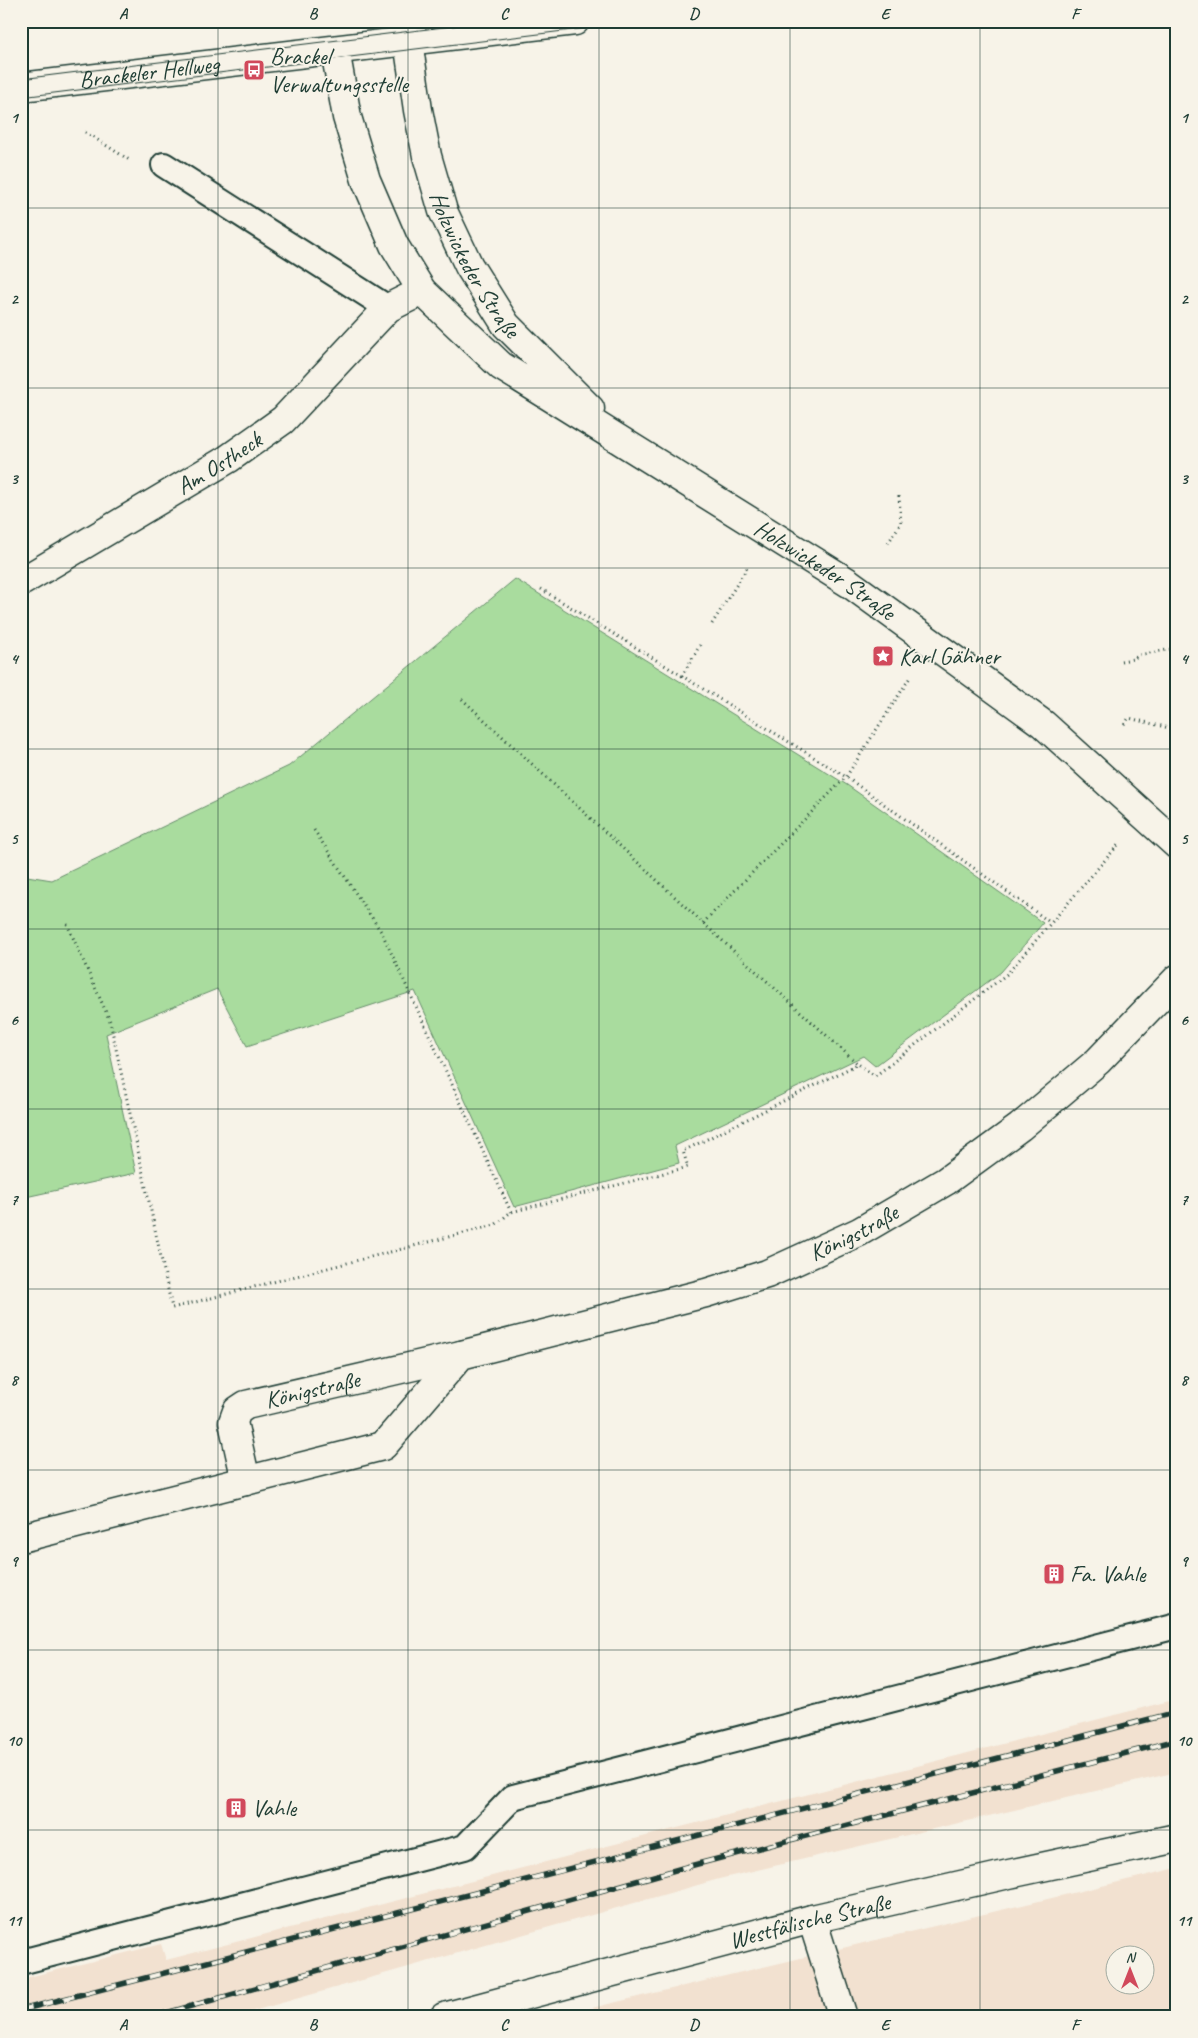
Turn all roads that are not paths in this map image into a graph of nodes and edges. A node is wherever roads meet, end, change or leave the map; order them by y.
1 (575, 21) edge
2 (408, 41) junction
3 (335, 50) junction
4 (21, 87) edge
5 (164, 165) road end
6 (422, 291) junction
7 (388, 308) junction
8 (624, 443) junction
9 (21, 582) edge
10 (1177, 844) edge
11 (1177, 979) edge
12 (461, 1355) junction
13 (246, 1481) junction
14 (21, 1538) edge
15 (1177, 1626) edge
16 (1177, 1838) edge
17 (812, 1919) junction
18 (21, 1962) edge
19 (444, 2017) edge
20 (843, 2017) edge

1 - 2 street, Brackeler Hellweg
2 - 3 street, Brackeler Hellweg
2 - 8 street, Holzwickeder Straße
3 - 4 street, Brackeler Hellweg
3 - 6 street, Holzwickeder Straße
5 - 7 lane
6 - 7 street
6 - 8 street, Holzwickeder Straße
7 - 9 street, Am Ostheck
8 - 10 street, Holzwickeder Straße
11 - 12 street, Königstraße
12 - 13 street
12 - 13 street, Königstraße
13 - 14 street
15 - 18 lane
16 - 17 street, Westfälische Straße
17 - 19 street, Westfälische Straße
17 - 20 street

